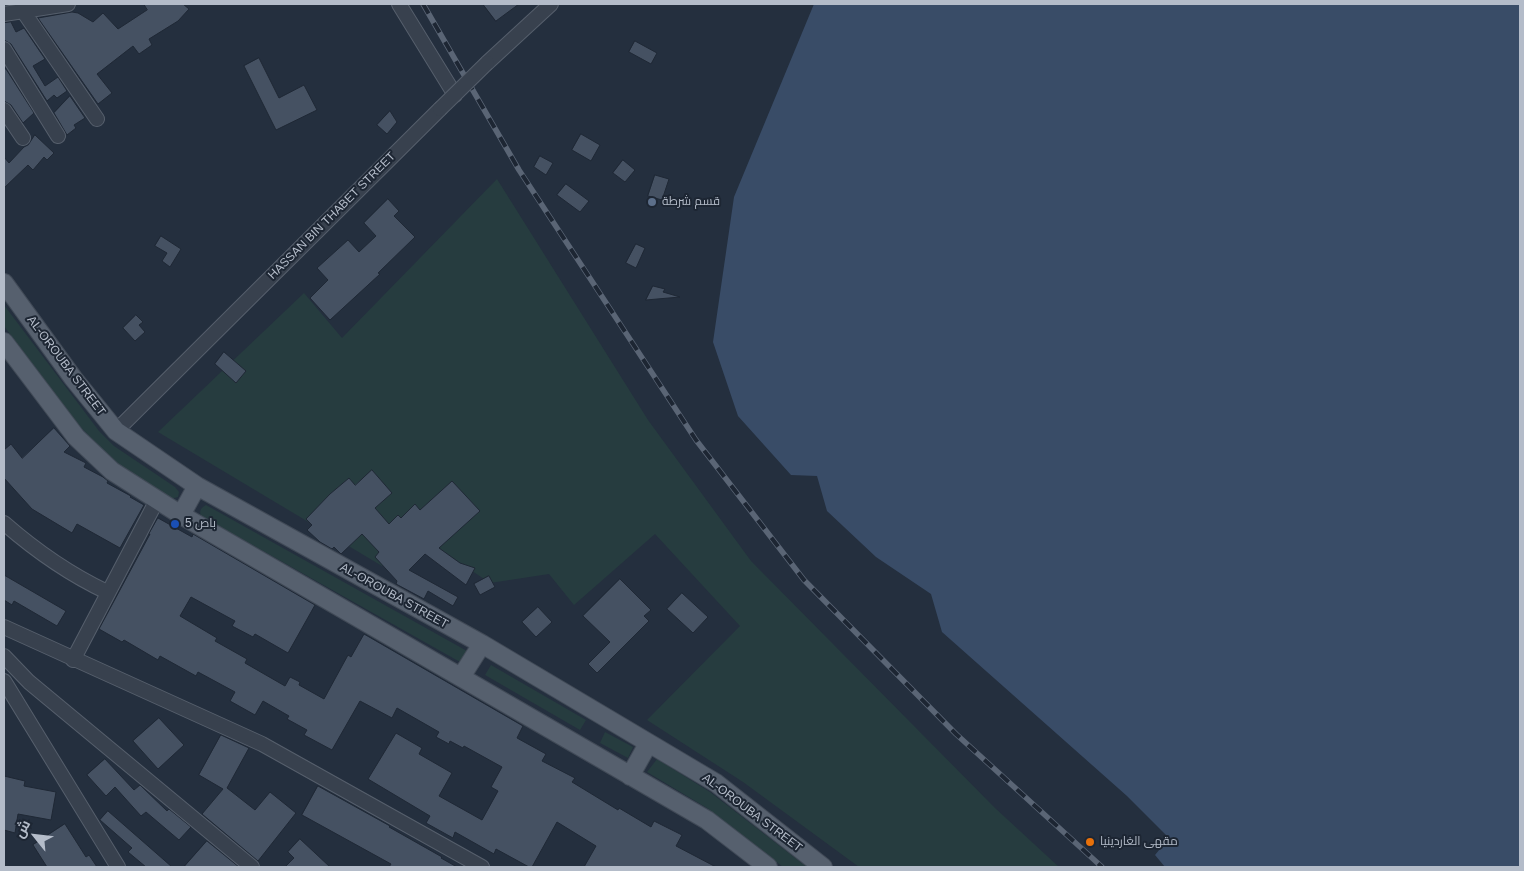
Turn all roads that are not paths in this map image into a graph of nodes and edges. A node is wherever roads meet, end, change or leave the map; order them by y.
1 (68, 4) edge
2 (399, 4) edge
3 (551, 4) edge
4 (23, 11) junction
5 (4, 14) edge
6 (4, 49) edge
7 (455, 95) junction
8 (4, 110) edge
9 (97, 119) dead end
10 (58, 136) dead end
11 (23, 138) dead end
12 (4, 283) edge
13 (4, 342) edge
14 (116, 431) junction
15 (197, 486) junction
16 (157, 500) junction
17 (181, 515) junction
18 (4, 523) edge
19 (107, 592) junction
20 (4, 627) edge
21 (482, 644) junction
22 (4, 656) edge
23 (73, 660) junction
24 (460, 677) junction
25 (4, 681) edge
26 (648, 744) junction
27 (630, 776) junction
28 (118, 867) edge
29 (252, 867) edge
30 (482, 867) edge
31 (768, 867) edge
32 (823, 867) edge

1 - 4 street
2 - 7 street
3 - 7 street, HASSAN BIN THABET STREET, bridge
4 - 5 street
4 - 9 street
6 - 10 street
7 - 14 street, HASSAN BIN THABET STREET, bridge
8 - 11 street
12 - 14 main road, AL-OROUBA STREET
13 - 16 main road
14 - 15 main road, AL-OROUBA STREET
15 - 17 main road
15 - 21 main road, AL-OROUBA STREET
16 - 17 main road
16 - 19 street
17 - 24 main road
18 - 19 street
19 - 23 street
20 - 23 street
21 - 24 main road
21 - 26 main road, AL-OROUBA STREET
22 - 29 street
23 - 30 street
24 - 27 main road
25 - 28 street
26 - 27 main road
26 - 32 main road, AL-OROUBA STREET
27 - 31 main road

